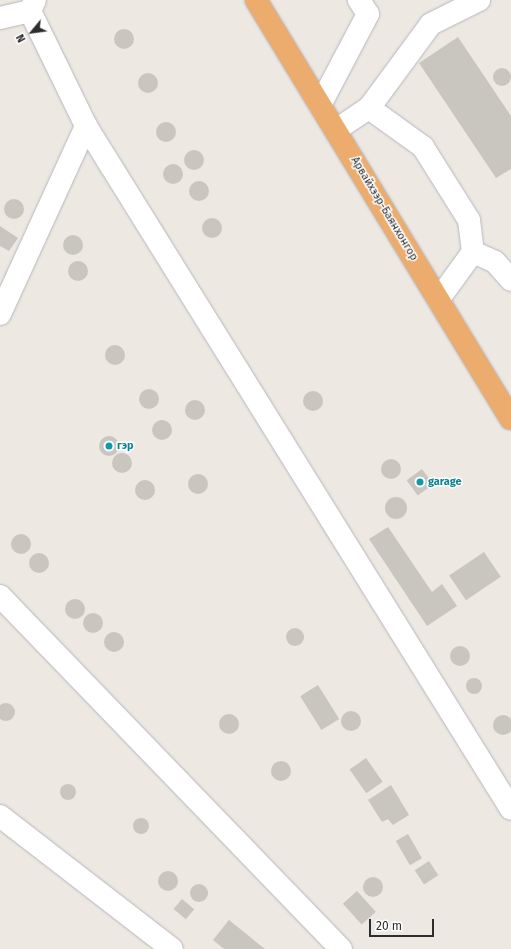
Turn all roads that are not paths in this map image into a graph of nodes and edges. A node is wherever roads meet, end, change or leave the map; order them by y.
1 (256, 0) edge
2 (359, 0) edge
3 (479, 0) edge
4 (32, 5) edge
5 (0, 18) edge
6 (320, 105) junction
7 (369, 108) junction
8 (86, 126) junction
9 (336, 130) junction
10 (473, 252) junction
11 (511, 280) edge
12 (438, 300) junction
13 (0, 314) edge
14 (511, 419) edge
15 (0, 596) edge
16 (511, 809) edge
17 (0, 816) edge
18 (172, 949) edge
19 (340, 949) edge

1 - 6 highway, Арвайхээр-Баянхонгор
2 - 6 street
3 - 7 street
4 - 5 street
4 - 8 street
6 - 9 highway, Арвайхээр-Баянхонгор
7 - 9 street
7 - 10 street
8 - 13 street
8 - 16 street
9 - 12 highway, Арвайхээр-Баянхонгор
10 - 11 street
10 - 12 street
12 - 14 highway, Арвайхээр-Баянхонгор
15 - 19 street
17 - 18 street

